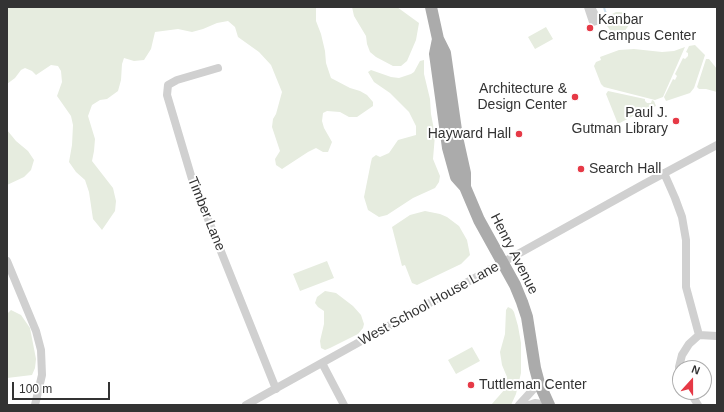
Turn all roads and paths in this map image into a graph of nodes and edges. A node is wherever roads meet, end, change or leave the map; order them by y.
1 (431, 7) edge
2 (218, 68) dead end
3 (717, 145) edge
4 (664, 173) junction
5 (7, 261) edge
6 (503, 263) junction
7 (699, 335) junction
8 (717, 336) edge
9 (681, 360) edge
10 (322, 364) junction
11 (539, 383) junction
12 (276, 389) junction
13 (35, 405) edge
14 (246, 405) edge
15 (344, 405) edge
16 (519, 405) edge
17 (529, 405) edge
18 (548, 405) edge

1 - 6 main road, Henry Avenue
2 - 12 street, Timber Lane
3 - 4 street, West School House Lane
4 - 6 street, West School House Lane
4 - 7 street
5 - 13 street
6 - 10 street, West School House Lane
6 - 11 main road, Henry Avenue
7 - 8 street
7 - 9 street
10 - 12 street, West School House Lane
10 - 15 street
11 - 16 street
11 - 18 main road, Henry Avenue
12 - 14 street, West School House Lane
17 - 18 street

